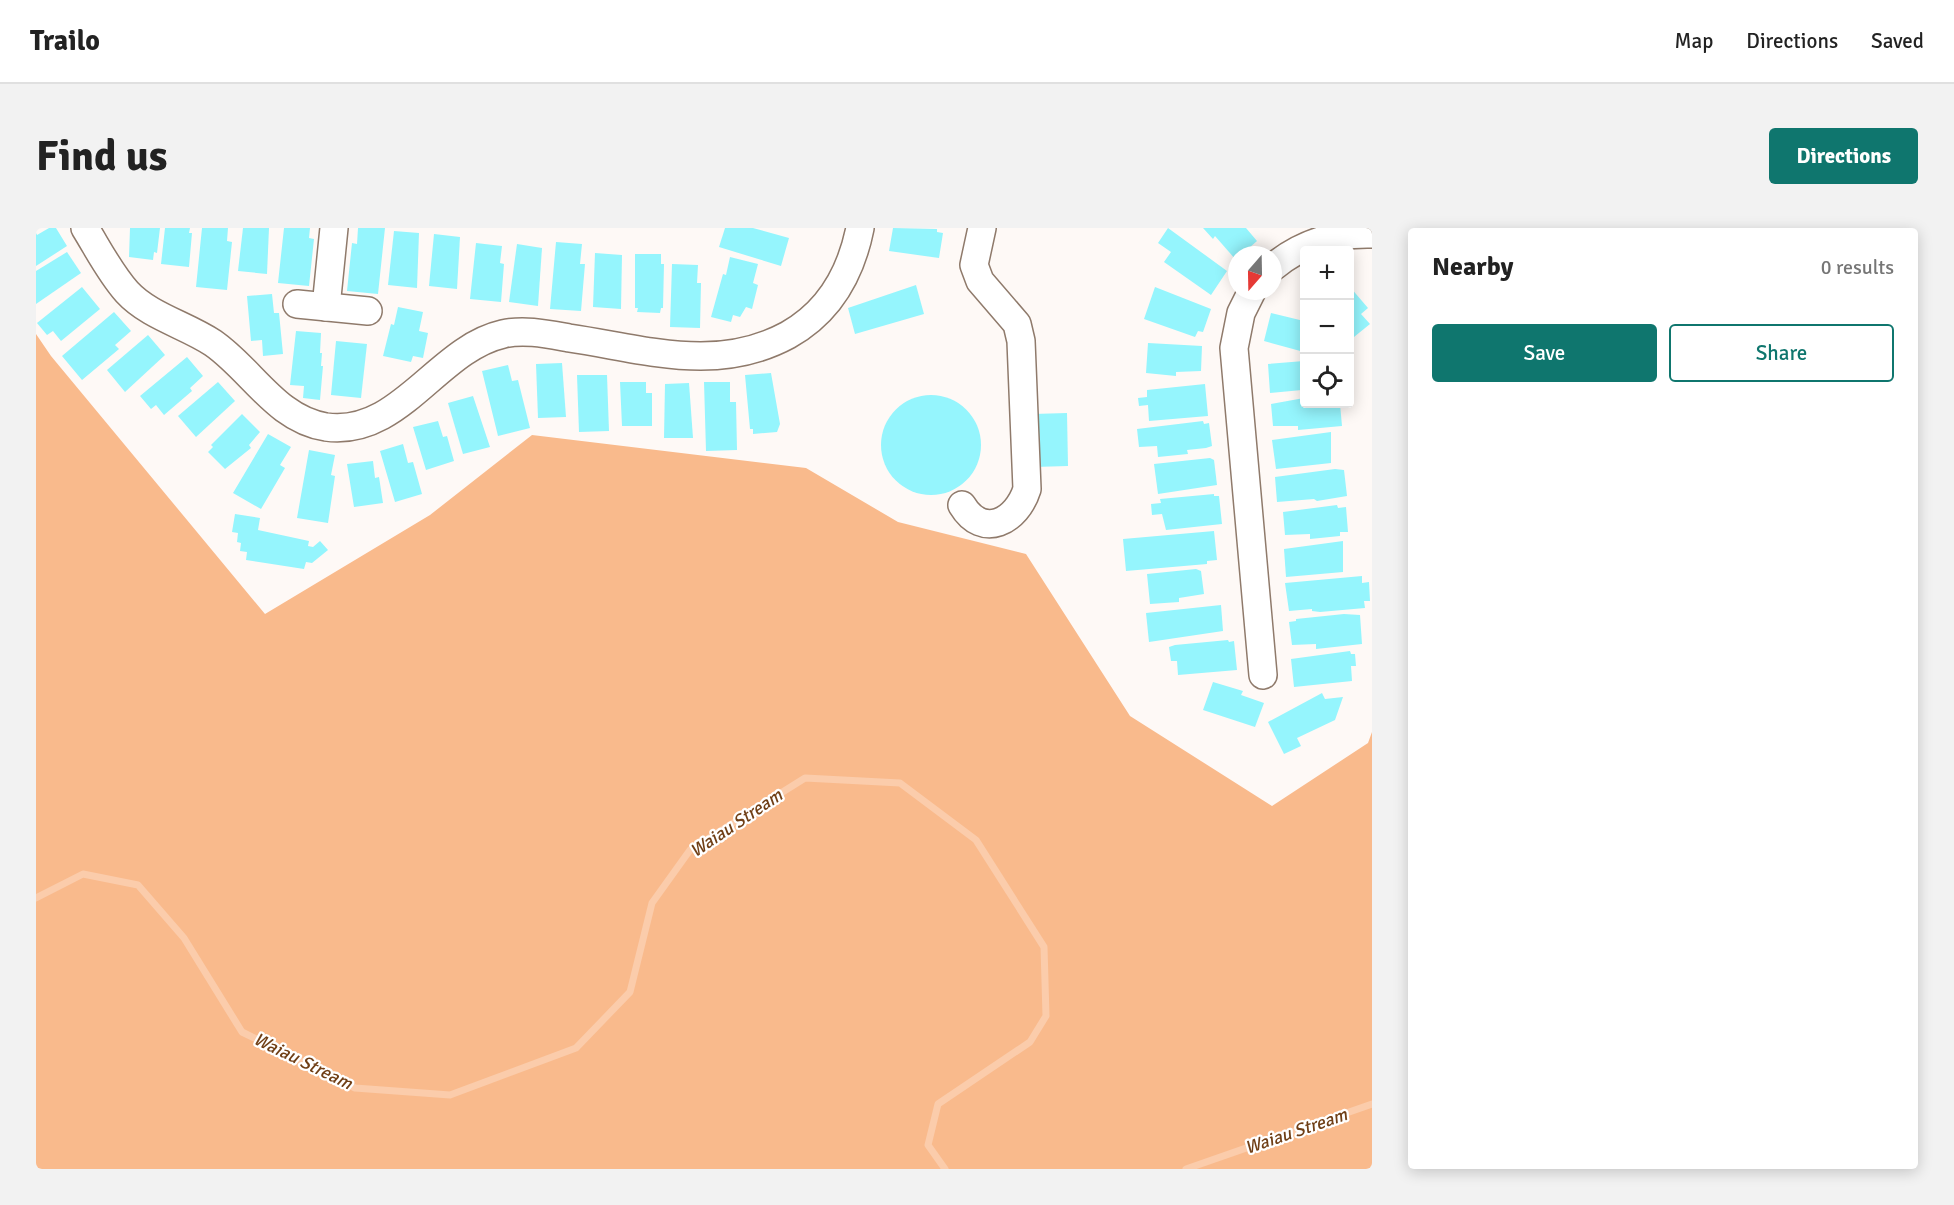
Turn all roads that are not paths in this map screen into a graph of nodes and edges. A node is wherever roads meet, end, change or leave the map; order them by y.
1 (85, 228) edge
2 (334, 228) edge
3 (860, 228) edge
4 (982, 228) edge
5 (1372, 234) edge
6 (1282, 261) edge
7 (1248, 300) edge
8 (297, 304) dead end
9 (326, 307) junction
10 (368, 311) dead end
11 (962, 505) dead end
12 (1263, 675) dead end

1 - 3 lane
2 - 9 lane
4 - 11 lane
5 - 6 lane
7 - 12 lane
8 - 9 lane
9 - 10 lane

